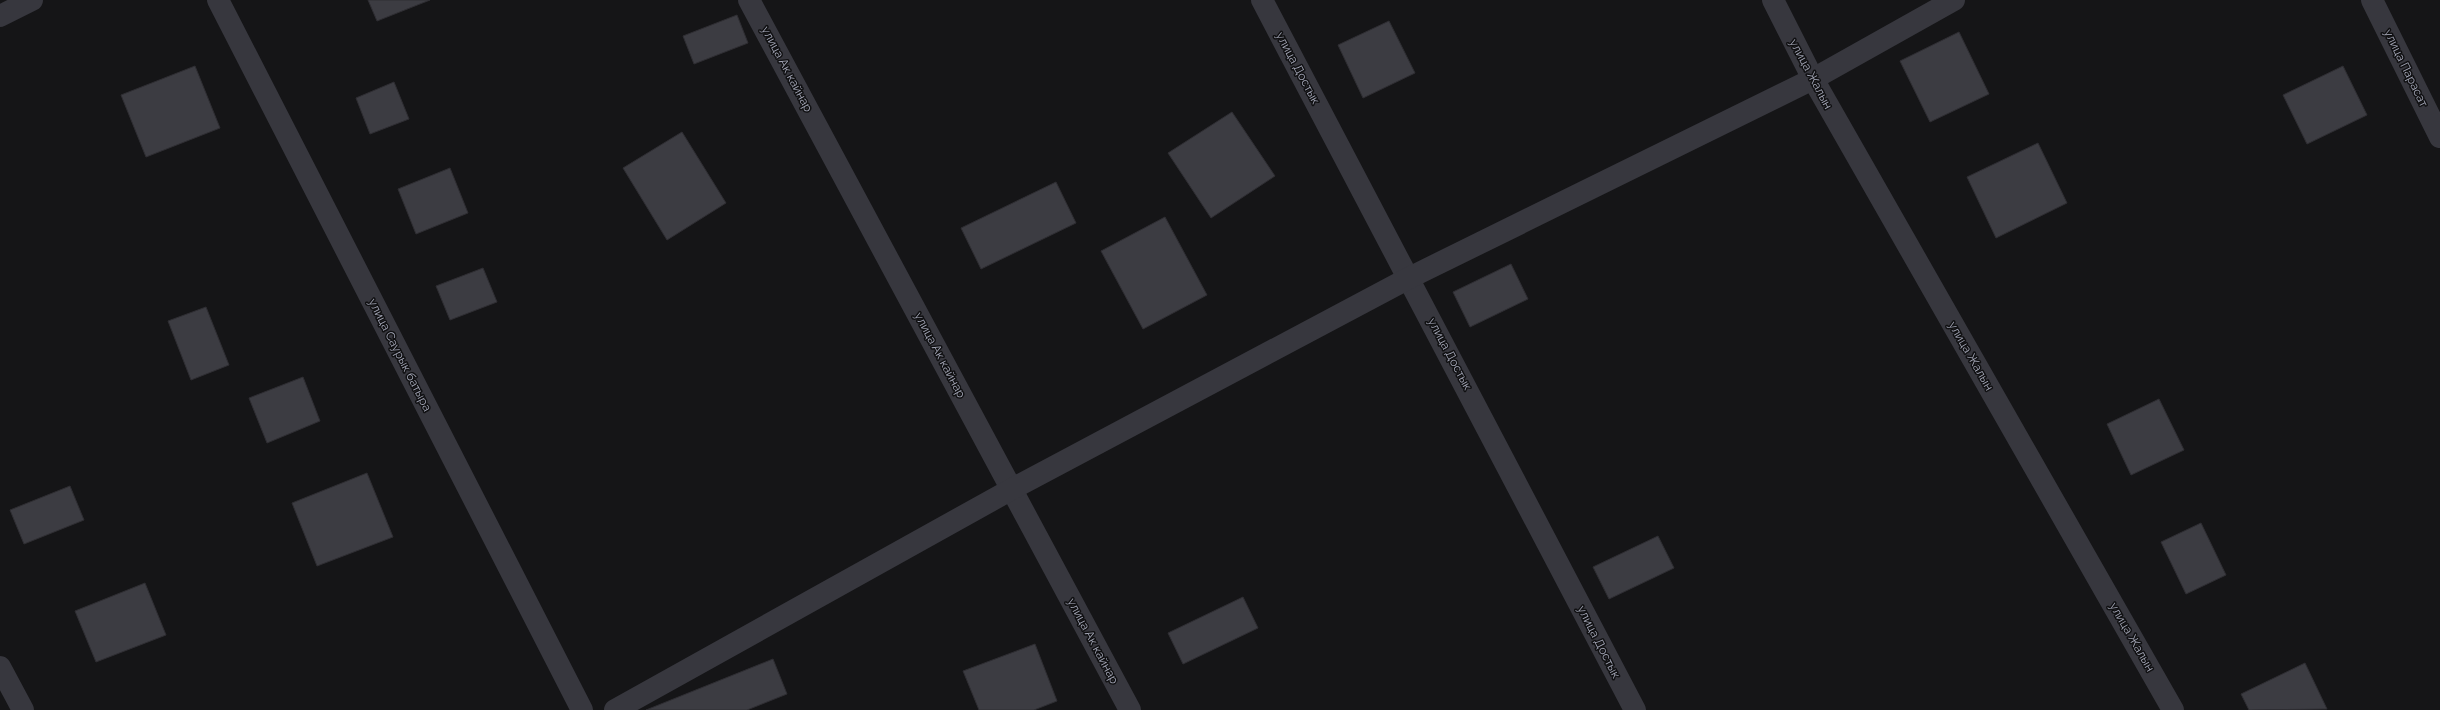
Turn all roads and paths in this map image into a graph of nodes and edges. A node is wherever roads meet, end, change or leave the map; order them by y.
1 (32, 0) edge
2 (218, 0) edge
3 (749, 0) edge
4 (1262, 0) edge
5 (1773, 0) edge
6 (1954, 0) edge
7 (2372, 0) edge
8 (0, 16) edge
9 (1813, 79) junction
10 (2440, 137) edge
11 (1409, 278) junction
12 (1012, 489) junction
13 (0, 667) edge
14 (23, 710) edge
15 (582, 710) edge
16 (615, 710) edge
17 (1130, 710) edge
18 (1635, 710) edge
19 (2173, 710) edge

1 - 8 street
2 - 15 street, улица Саурык батыра
3 - 12 street, улица Ак кайнар
4 - 11 street, улица Достык
5 - 9 street, улица Жалын
6 - 9 street
7 - 10 street, улица Парасат
9 - 11 street
9 - 19 street, улица Жалын
11 - 12 street
11 - 18 street, улица Достык
12 - 16 street
12 - 17 street, улица Ак кайнар
13 - 14 street

